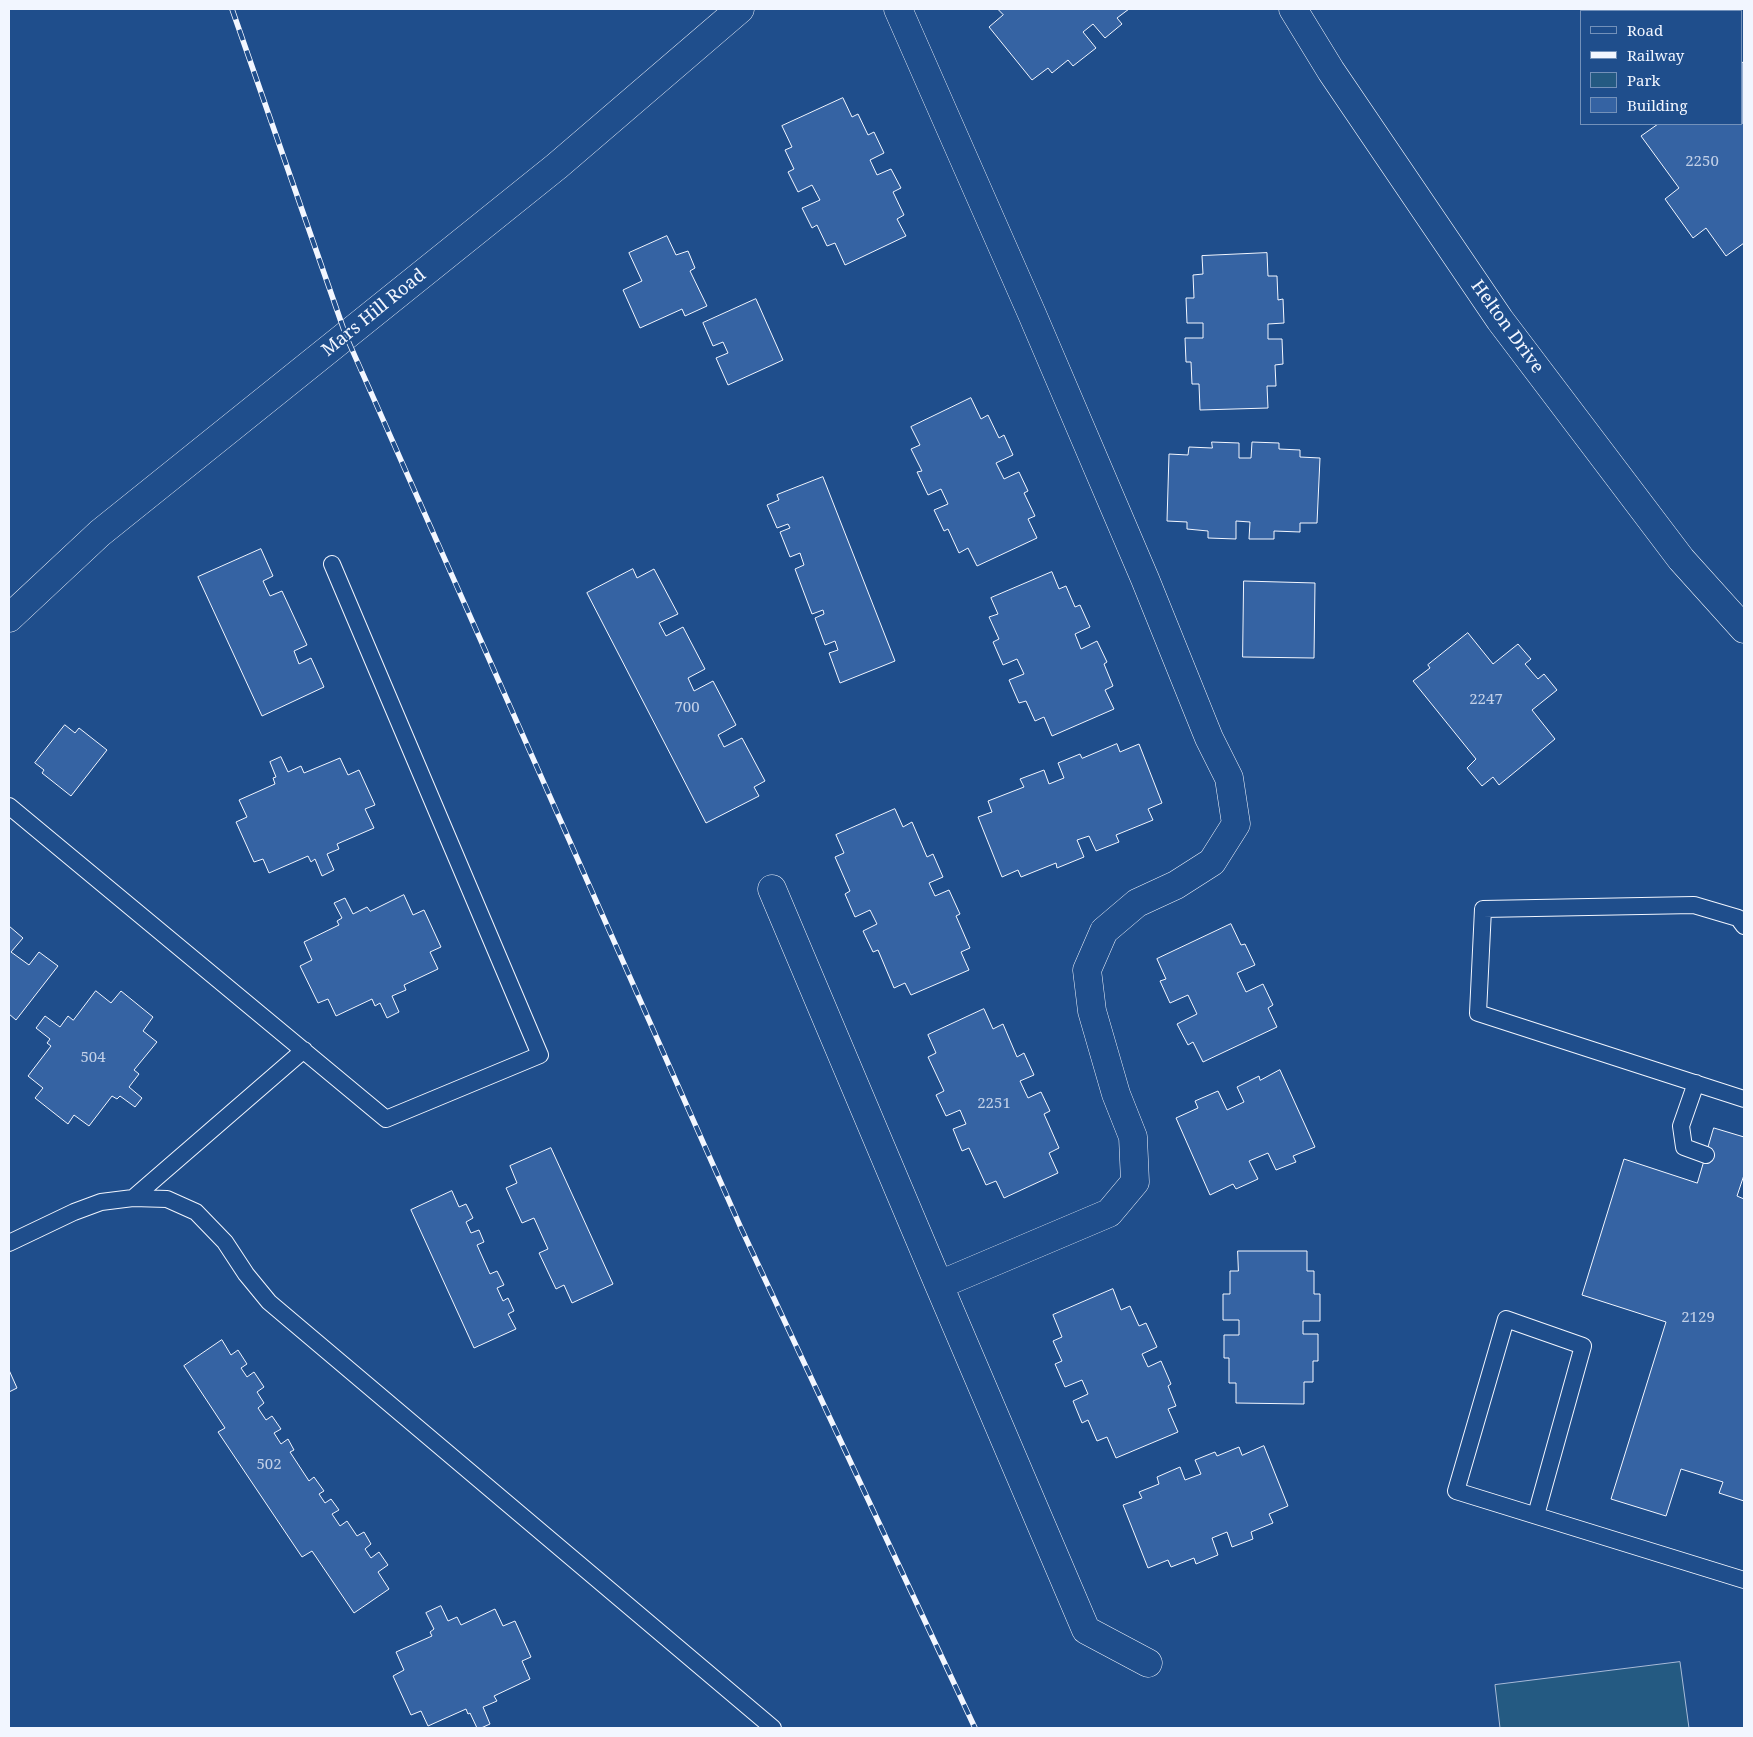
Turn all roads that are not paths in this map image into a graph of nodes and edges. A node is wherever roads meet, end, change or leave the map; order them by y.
1 (740, 9) edge
2 (898, 9) edge
3 (1293, 9) edge
4 (332, 564) dead end
5 (9, 618) edge
6 (1744, 629) edge
7 (9, 806) edge
8 (772, 889) dead end
9 (1744, 926) edge
10 (304, 1050) junction
11 (1696, 1083) junction
12 (1744, 1099) edge
13 (1706, 1155) dead end
14 (133, 1198) junction
15 (9, 1243) edge
16 (939, 1285) junction
17 (1536, 1516) junction
18 (1744, 1580) edge
19 (1148, 1663) dead end
20 (773, 1728) edge

1 - 5 street, Mars Hill Road
2 - 16 street
3 - 6 street, Helton Drive
4 - 10 lane
7 - 10 lane
8 - 16 street
9 - 11 lane
10 - 14 lane
11 - 12 lane
11 - 13 lane
14 - 15 lane
14 - 20 lane
16 - 19 street
17 - 17 lane
17 - 18 lane

